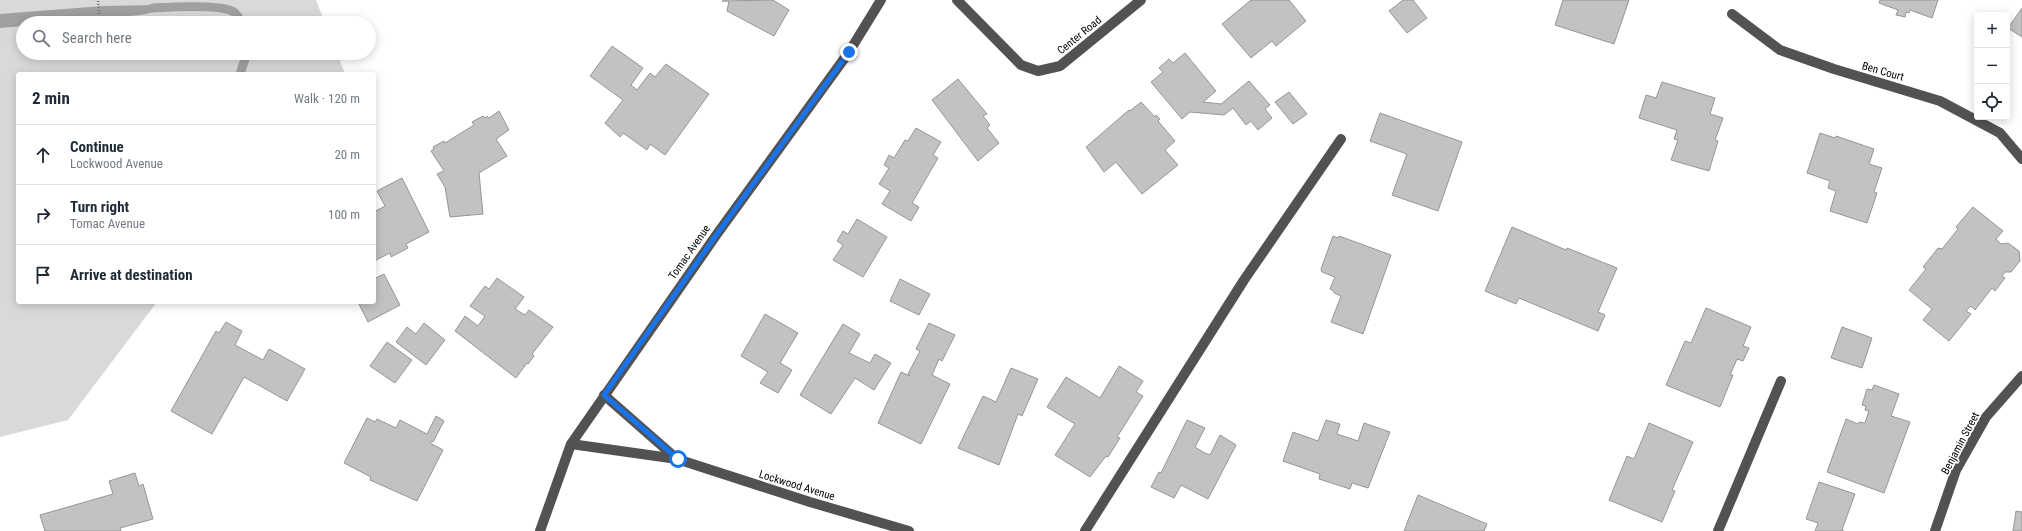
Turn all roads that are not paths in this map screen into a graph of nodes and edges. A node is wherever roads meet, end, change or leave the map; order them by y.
1 (881, 0) edge
2 (957, 0) edge
3 (1141, 0) edge
4 (1732, 14) dead end
5 (1341, 139) dead end
6 (2022, 159) edge
7 (2022, 376) edge
8 (1781, 381) dead end
9 (604, 395) junction
10 (570, 444) junction
11 (678, 459) junction
12 (540, 531) edge
13 (909, 531) edge
14 (1085, 531) edge
15 (1718, 531) edge
16 (1935, 531) edge

1 - 9 street, Tomac Avenue
2 - 3 street, Center Road
4 - 6 street, Ben Court
5 - 14 street
7 - 16 street, Benjamin Street
8 - 15 street
9 - 10 street, Tomac Avenue
9 - 11 street, Lockwood Avenue
10 - 11 street, Lockwood Avenue
10 - 12 street, Tomac Avenue
11 - 13 street, Lockwood Avenue

